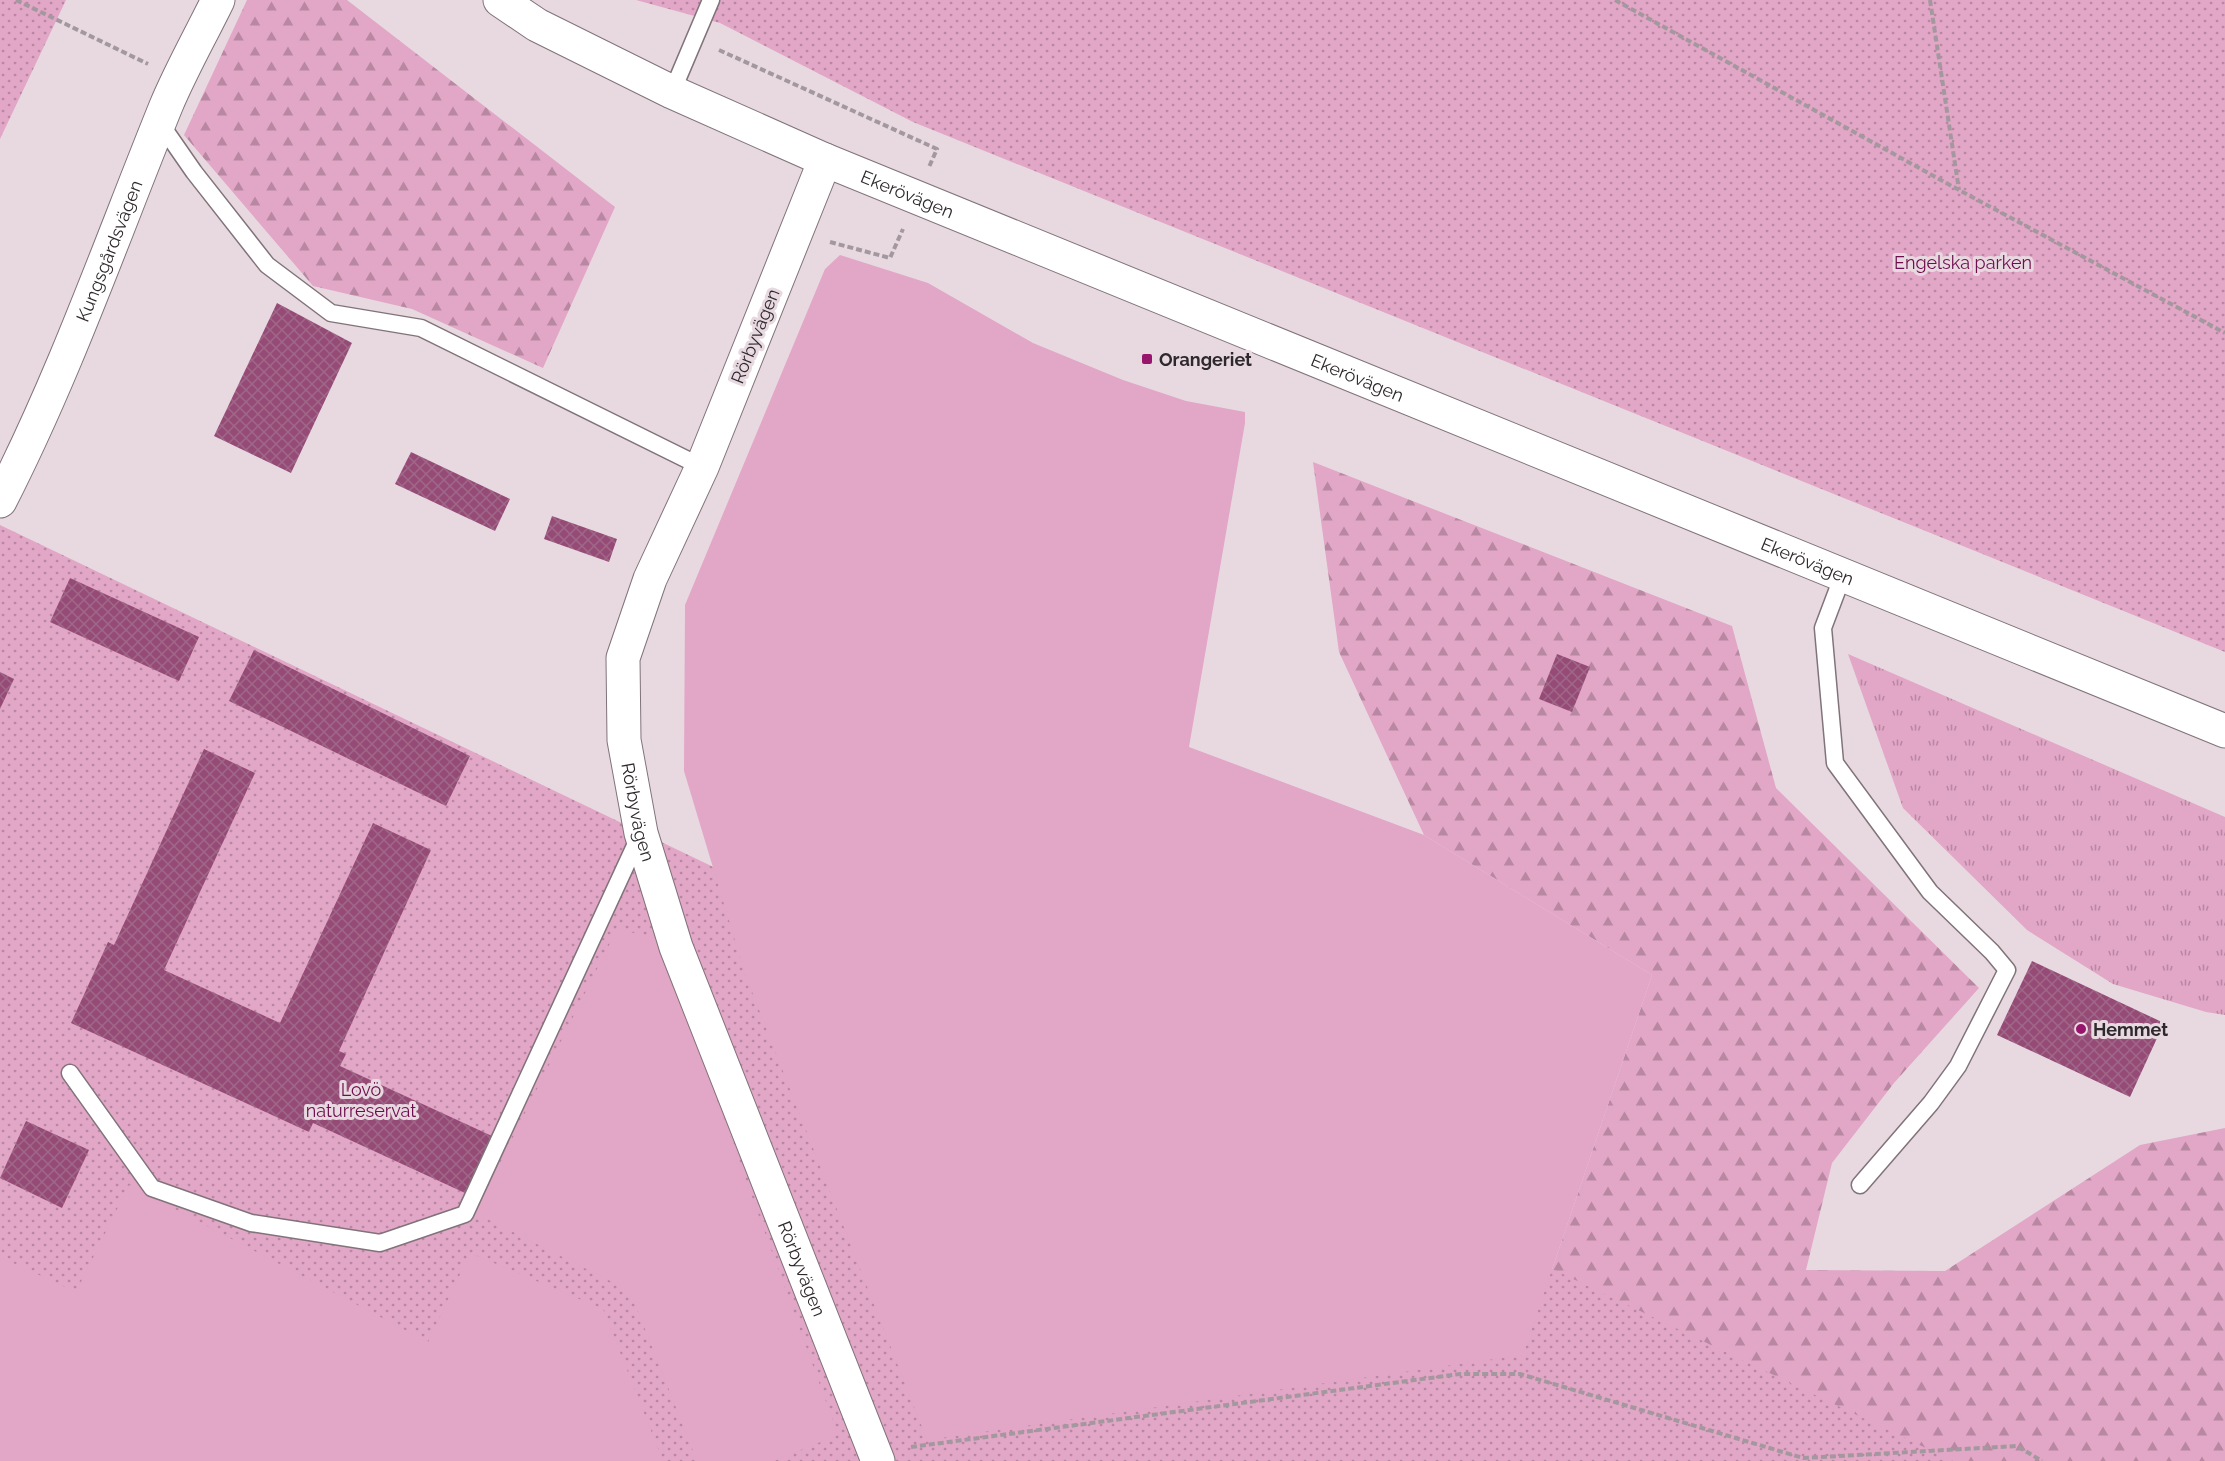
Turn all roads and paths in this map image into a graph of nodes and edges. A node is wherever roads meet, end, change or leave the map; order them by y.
1 (16, 0) edge
2 (218, 0) edge
3 (500, 0) edge
4 (711, 0) edge
5 (1615, 0) edge
6 (1930, 0) edge
7 (694, 39) junction
8 (180, 79) junction
9 (672, 92) junction
10 (160, 123) junction
11 (938, 149) dead end
12 (825, 160) junction
13 (1959, 190) junction
14 (798, 230) junction
15 (890, 258) dead end
16 (2225, 333) edge
17 (702, 466) junction
18 (0, 501) edge
19 (1843, 575) junction
20 (2225, 731) edge
21 (641, 833) junction
22 (70, 1073) dead end
23 (1860, 1185) dead end
24 (876, 1457) edge
25 (2042, 1461) edge

1 - 8 path
2 - 8 street, Kungsgårdsvägen
3 - 9 street, Ekerövägen
4 - 7 lane
5 - 13 path
6 - 13 path
7 - 9 lane
7 - 11 path
8 - 10 street, Kungsgårdsvägen
9 - 12 street, Ekerövägen
10 - 17 lane
10 - 18 street, Kungsgårdsvägen
12 - 14 street, Rörbyvägen
12 - 19 street, Ekerövägen
13 - 16 path
14 - 15 path
14 - 17 street, Rörbyvägen
17 - 21 street, Rörbyvägen
19 - 20 street, Ekerövägen
19 - 23 lane
21 - 22 lane
21 - 24 street, Rörbyvägen
24 - 25 path

